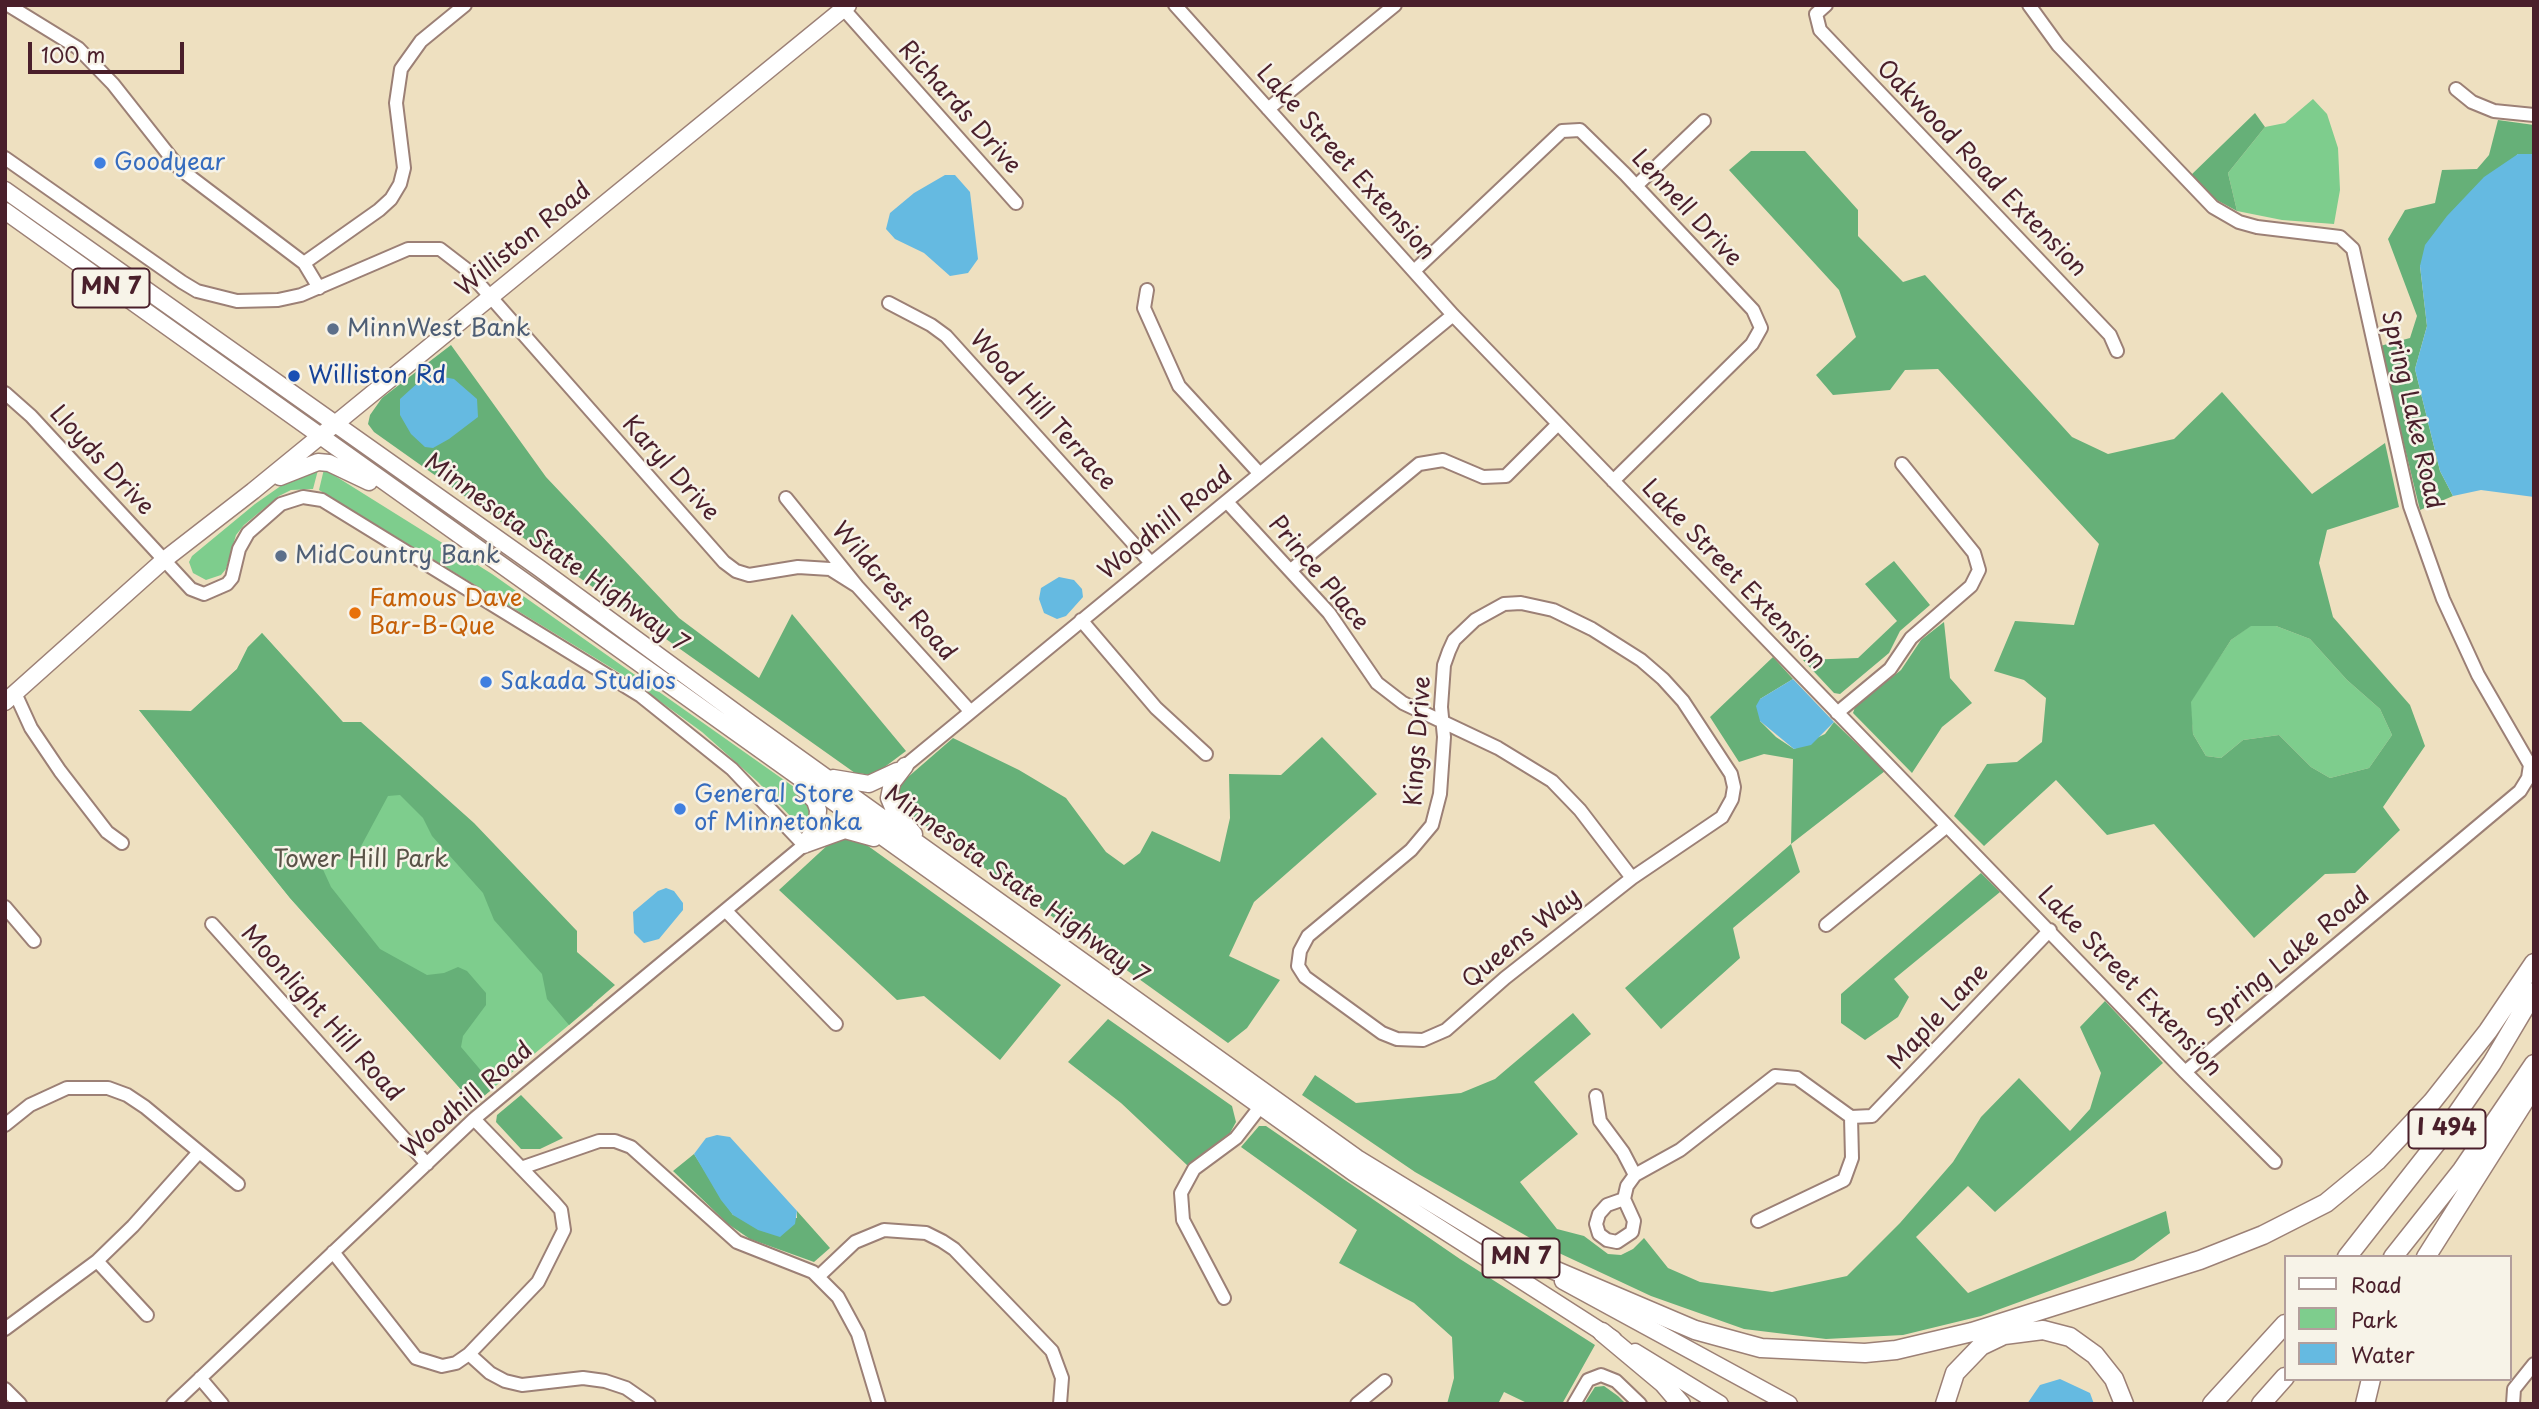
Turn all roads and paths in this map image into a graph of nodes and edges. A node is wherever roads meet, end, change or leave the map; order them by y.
1 (8, 5) edge
2 (466, 5) edge
3 (1175, 5) edge
4 (1395, 5) edge
5 (2029, 5) edge
6 (844, 7) edge
7 (1821, 10) edge
8 (2456, 89) dead end
9 (1268, 109) junction
10 (2534, 116) edge
11 (1704, 121) dead end
12 (5, 158) edge
13 (1636, 186) junction
14 (5, 190) edge
15 (1016, 203) dead end
16 (5, 211) edge
17 (304, 263) junction
18 (1413, 271) junction
19 (319, 288) junction
20 (1147, 290) dead end
21 (489, 298) junction
22 (889, 303) dead end
23 (1453, 315) junction
24 (2117, 351) dead end
25 (5, 393) edge
26 (335, 424) junction
27 (1558, 424) junction
28 (319, 437) junction
29 (1902, 464) dead end
30 (1260, 474) junction
31 (1613, 481) junction
32 (253, 491) junction
33 (786, 498) dead end
34 (1228, 502) junction
35 (422, 510) junction
36 (164, 560) junction
37 (1151, 563) junction
38 (1291, 570) junction
39 (857, 586) junction
40 (1081, 620) junction
41 (10, 697) edge
42 (970, 711) junction
43 (1837, 713) junction
44 (1443, 720) junction
45 (1206, 754) dead end
46 (774, 760) junction
47 (1725, 763) joint
48 (905, 766) junction
49 (826, 776) junction
50 (1947, 826) junction
51 (915, 841) junction
52 (122, 843) dead end
53 (804, 845) junction
54 (900, 850) junction
55 (1632, 878) junction
56 (5, 907) edge
57 (726, 911) junction
58 (212, 924) dead end
59 (1826, 925) dead end
60 (2050, 930) junction
61 (34, 941) dead end
62 (2534, 963) edge
63 (1298, 966) joint
64 (2534, 992) edge
65 (836, 1024) dead end
66 (2534, 1064) edge
67 (2185, 1072) junction
68 (2534, 1086) edge
69 (1596, 1096) dead end
70 (1260, 1107) junction
71 (1851, 1117) junction
72 (474, 1119) junction
73 (5, 1125) edge
74 (199, 1152) junction
75 (2275, 1161) dead end
76 (427, 1164) junction
77 (521, 1168) junction
78 (1635, 1175) junction
79 (238, 1184) dead end
80 (1623, 1199) dead end
81 (1758, 1221) dead end
82 (1507, 1250) junction
83 (333, 1252) junction
84 (2349, 1255) edge
85 (2395, 1255) edge
86 (2427, 1255) edge
87 (97, 1261) junction
88 (819, 1276) junction
89 (1224, 1298) dead end
90 (147, 1315) dead end
91 (2284, 1325) edge
92 (5, 1329) edge
93 (1602, 1332) junction
94 (469, 1354) junction
95 (2534, 1364) edge
96 (200, 1378) junction
97 (2284, 1378) edge
98 (1385, 1381) dead end
99 (2371, 1381) edge
100 (5, 1389) edge
101 (2512, 1400) edge
102 (20, 1404) edge
103 (173, 1404) edge
104 (222, 1404) edge
105 (649, 1404) edge
106 (879, 1404) edge
107 (1059, 1404) edge
108 (1357, 1404) edge
109 (1574, 1404) edge
110 (1640, 1404) edge
111 (1681, 1404) edge
112 (1720, 1404) edge
113 (1789, 1404) edge
114 (1945, 1404) edge
115 (2124, 1404) edge
116 (2212, 1404) edge
117 (2261, 1404) edge
118 (2365, 1404) edge

1 - 17 street
2 - 17 street
3 - 9 street, Lake Street Extension
4 - 9 street
5 - 67 street, Spring Lake Road
6 - 15 street, Richards Drive
6 - 21 main road, Williston Road
7 - 24 street, Oakwood Road Extension
8 - 10 street
9 - 18 street, Lake Street Extension
11 - 13 street
12 - 19 street, Karyl Drive
13 - 18 street, Lennell Drive
13 - 31 street, Lennell Drive
14 - 26 main road, Minnesota State Highway 7 / MN 7
16 - 28 main road, Minnesota State Highway 7 / MN 7
17 - 19 street
18 - 23 street, Lake Street Extension
19 - 21 street, Karyl Drive
20 - 30 street
21 - 26 main road, Williston Road
21 - 39 street, Karyl Drive
22 - 37 street, Wood Hill Terrace
23 - 27 street, Lake Street Extension
23 - 30 street, Woodhill Road
25 - 36 street, Lloyds Drive
26 - 28 main road, Williston Road
26 - 49 main road, Minnesota State Highway 7 / MN 7
27 - 31 street, Lake Street Extension
27 - 38 street
28 - 32 main road, Williston Road
28 - 35 main road, Minnesota State Highway 7 / MN 7
29 - 43 street
30 - 34 street, Woodhill Road
31 - 43 street, Lake Street Extension
32 - 35 main road
32 - 36 main road, Williston Road
33 - 39 street, Wildcrest Road
34 - 37 street, Woodhill Road
34 - 38 street, Prince Place
35 - 46 main road, Minnesota State Highway 7 / MN 7
36 - 41 main road, Williston Road
36 - 53 street, Lloyds Drive
37 - 40 street, Woodhill Road
38 - 44 street, Prince Place
39 - 42 street, Wildcrest Road
40 - 42 street, Woodhill Road
40 - 45 street
41 - 52 street
42 - 48 street, Woodhill Road
43 - 50 street, Lake Street Extension
44 - 47 street, Kings Drive
44 - 55 street, Prince Place
44 - 63 street, Kings Drive
46 - 53 main road
46 - 54 main road, Minnesota State Highway 7 / MN 7
47 - 55 street, Queens Way
48 - 49 main road
48 - 51 main road
49 - 51 main road, Minnesota State Highway 7 / MN 7
50 - 59 street
50 - 60 street, Lake Street Extension
51 - 82 main road, Minnesota State Highway 7 / MN 7
53 - 54 main road
53 - 57 street, Woodhill Road
54 - 70 main road, Minnesota State Highway 7 / MN 7
55 - 63 street, Queens Way
56 - 61 street
57 - 65 street
57 - 72 street, Woodhill Road
58 - 76 street, Moonlight Hill Road
60 - 67 street, Lake Street Extension
60 - 71 street, Maple Lane
62 - 82 highway
64 - 84 highway, I 494
66 - 85 highway, I 494
67 - 75 street, Lake Street Extension
68 - 86 highway
69 - 78 street
70 - 89 street
70 - 93 main road, Minnesota State Highway 7 / MN 7
71 - 78 street
71 - 81 street
72 - 76 street, Woodhill Road
72 - 77 street
73 - 74 street
74 - 79 street
74 - 87 street
76 - 83 street, Woodhill Road
77 - 88 street
77 - 94 street
78 - 80 street
82 - 113 main road, Minnesota State Highway 7 / MN 7
83 - 94 street
83 - 96 street, Woodhill Road
87 - 90 street
87 - 92 street
88 - 106 street
88 - 107 street
91 - 116 highway
93 - 111 highway
93 - 112 main road, Minnesota State Highway 7 / MN 7
94 - 105 street
95 - 101 street
96 - 103 street, Woodhill Road
96 - 104 street
97 - 117 highway
98 - 108 street
99 - 118 highway
100 - 102 street
109 - 110 street
114 - 115 highway

